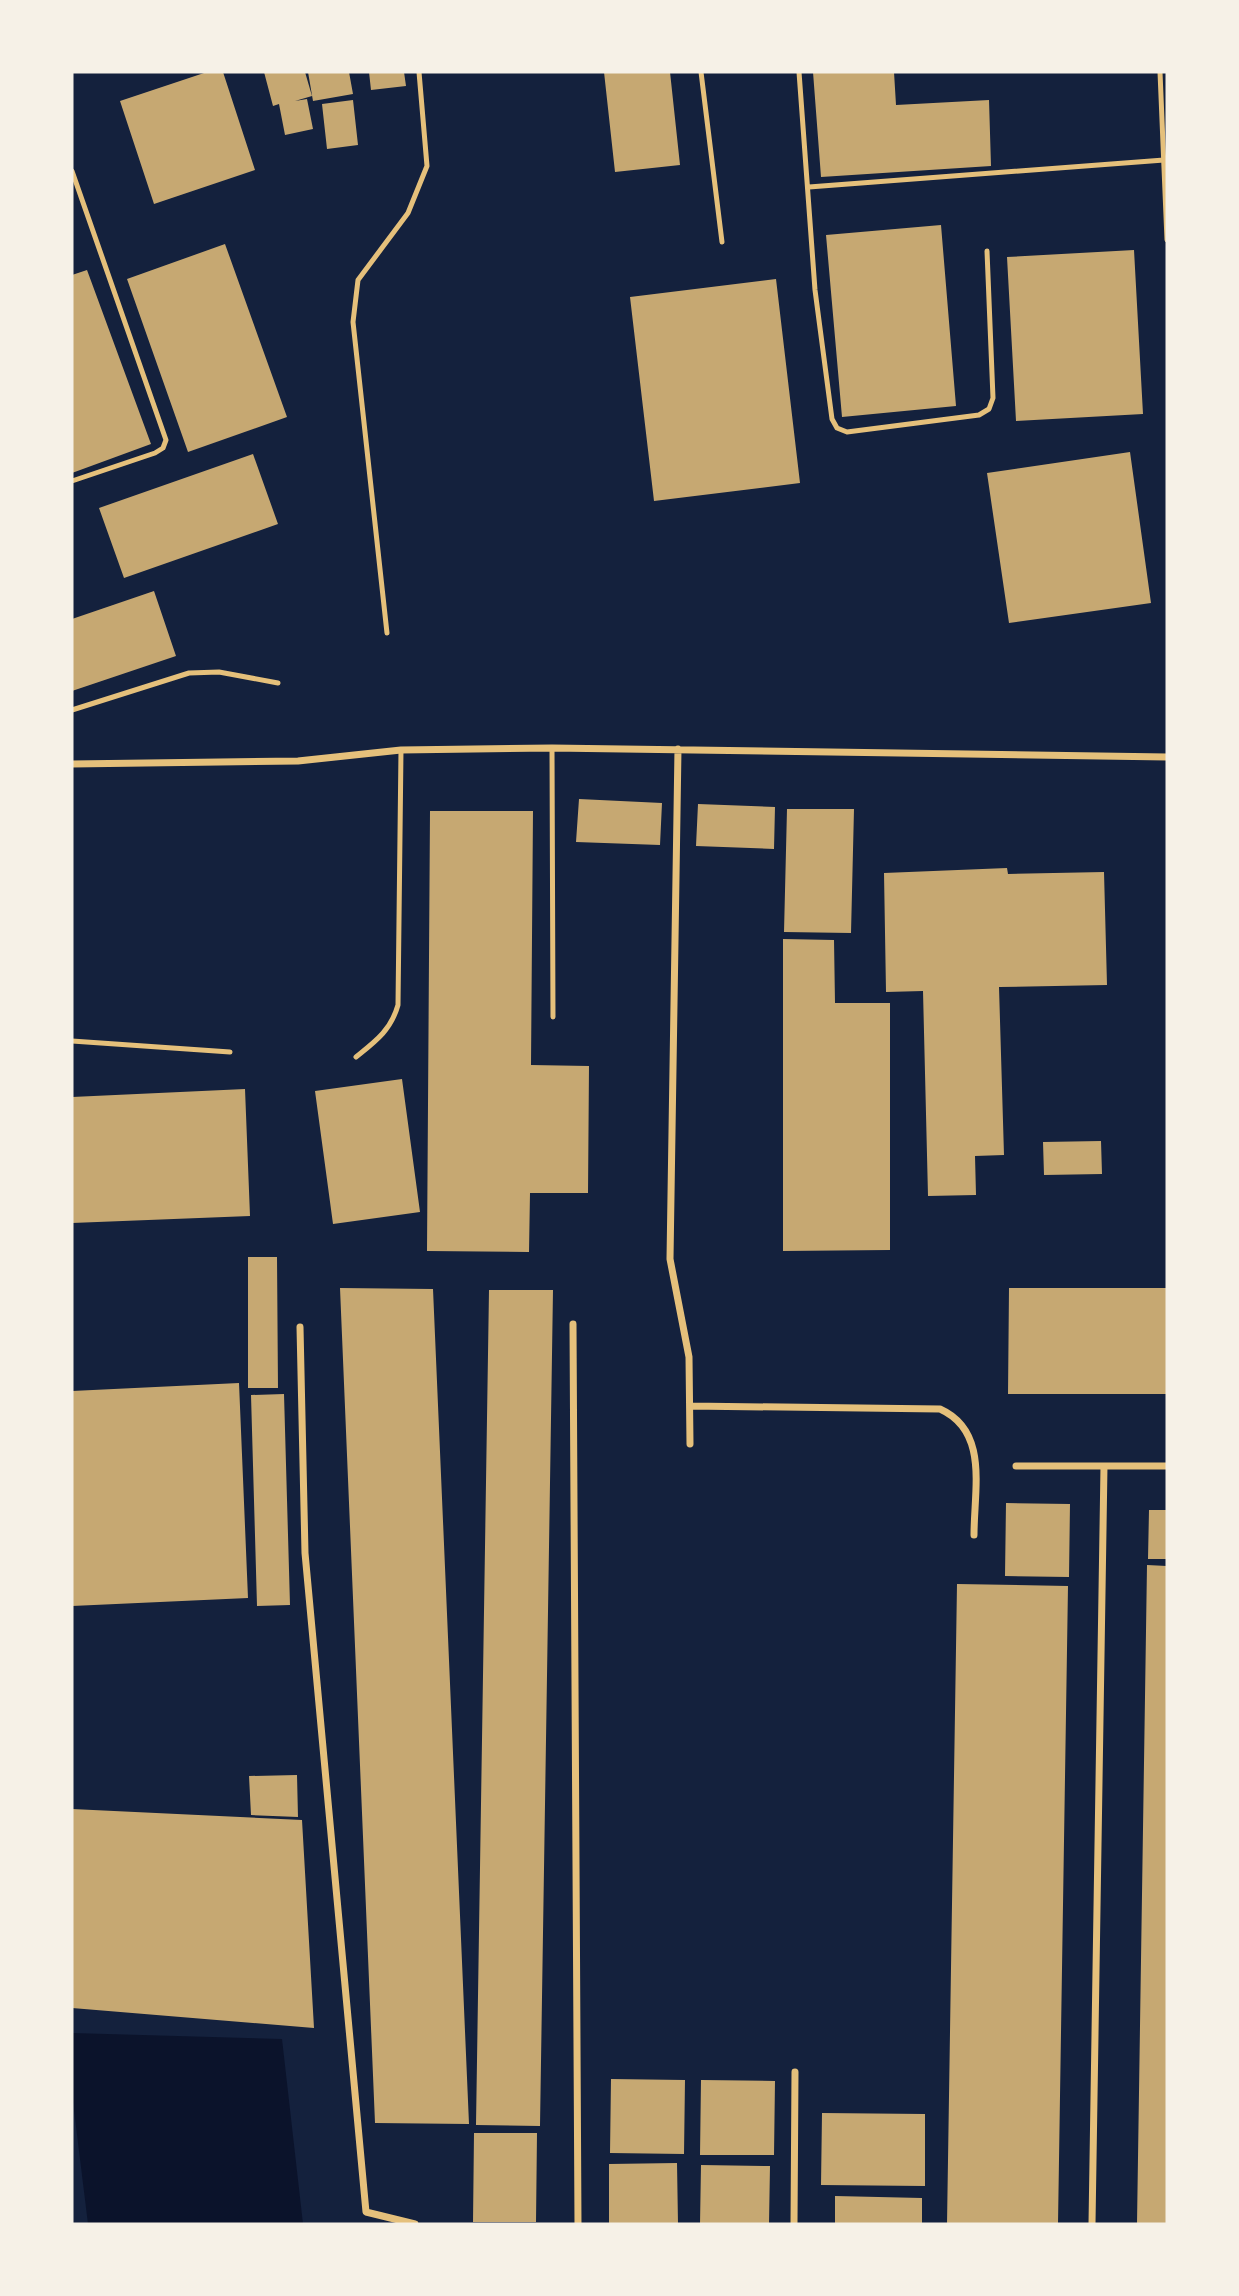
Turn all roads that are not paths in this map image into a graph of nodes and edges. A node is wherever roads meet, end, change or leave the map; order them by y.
1 (419, 72) edge
2 (701, 72) edge
3 (799, 72) edge
4 (1160, 72) edge
5 (1164, 160) junction
6 (72, 171) edge
7 (73, 181) edge
8 (809, 187) junction
9 (1167, 240) edge
10 (722, 242) dead end
11 (987, 251) dead end
12 (72, 481) edge
13 (387, 633) dead end
14 (278, 683) dead end
15 (72, 710) edge
16 (552, 748) junction
17 (678, 749) junction
18 (401, 750) junction
19 (1167, 757) edge
20 (72, 764) edge
21 (552, 1017) dead end
22 (72, 1041) edge
23 (230, 1052) dead end
24 (356, 1057) dead end
25 (573, 1324) dead end
26 (300, 1327) dead end
27 (690, 1406) junction
28 (690, 1444) dead end
29 (1016, 1466) dead end
30 (1104, 1466) junction
31 (1167, 1466) edge
32 (974, 1535) dead end
33 (795, 2072) dead end
34 (415, 2224) edge
35 (578, 2224) edge
36 (794, 2224) edge
37 (1093, 2224) edge

1 - 13 lane
2 - 10 lane
3 - 8 lane
4 - 5 lane
5 - 8 lane
5 - 9 lane
6 - 7 lane
7 - 12 lane
8 - 11 lane
14 - 15 lane
16 - 17 street
16 - 18 street
16 - 21 lane
17 - 19 street
17 - 27 street
18 - 20 street
18 - 24 lane
22 - 23 lane
25 - 35 street
26 - 34 street
27 - 28 street
27 - 32 street
29 - 30 street
30 - 31 street
30 - 37 street
33 - 36 street

